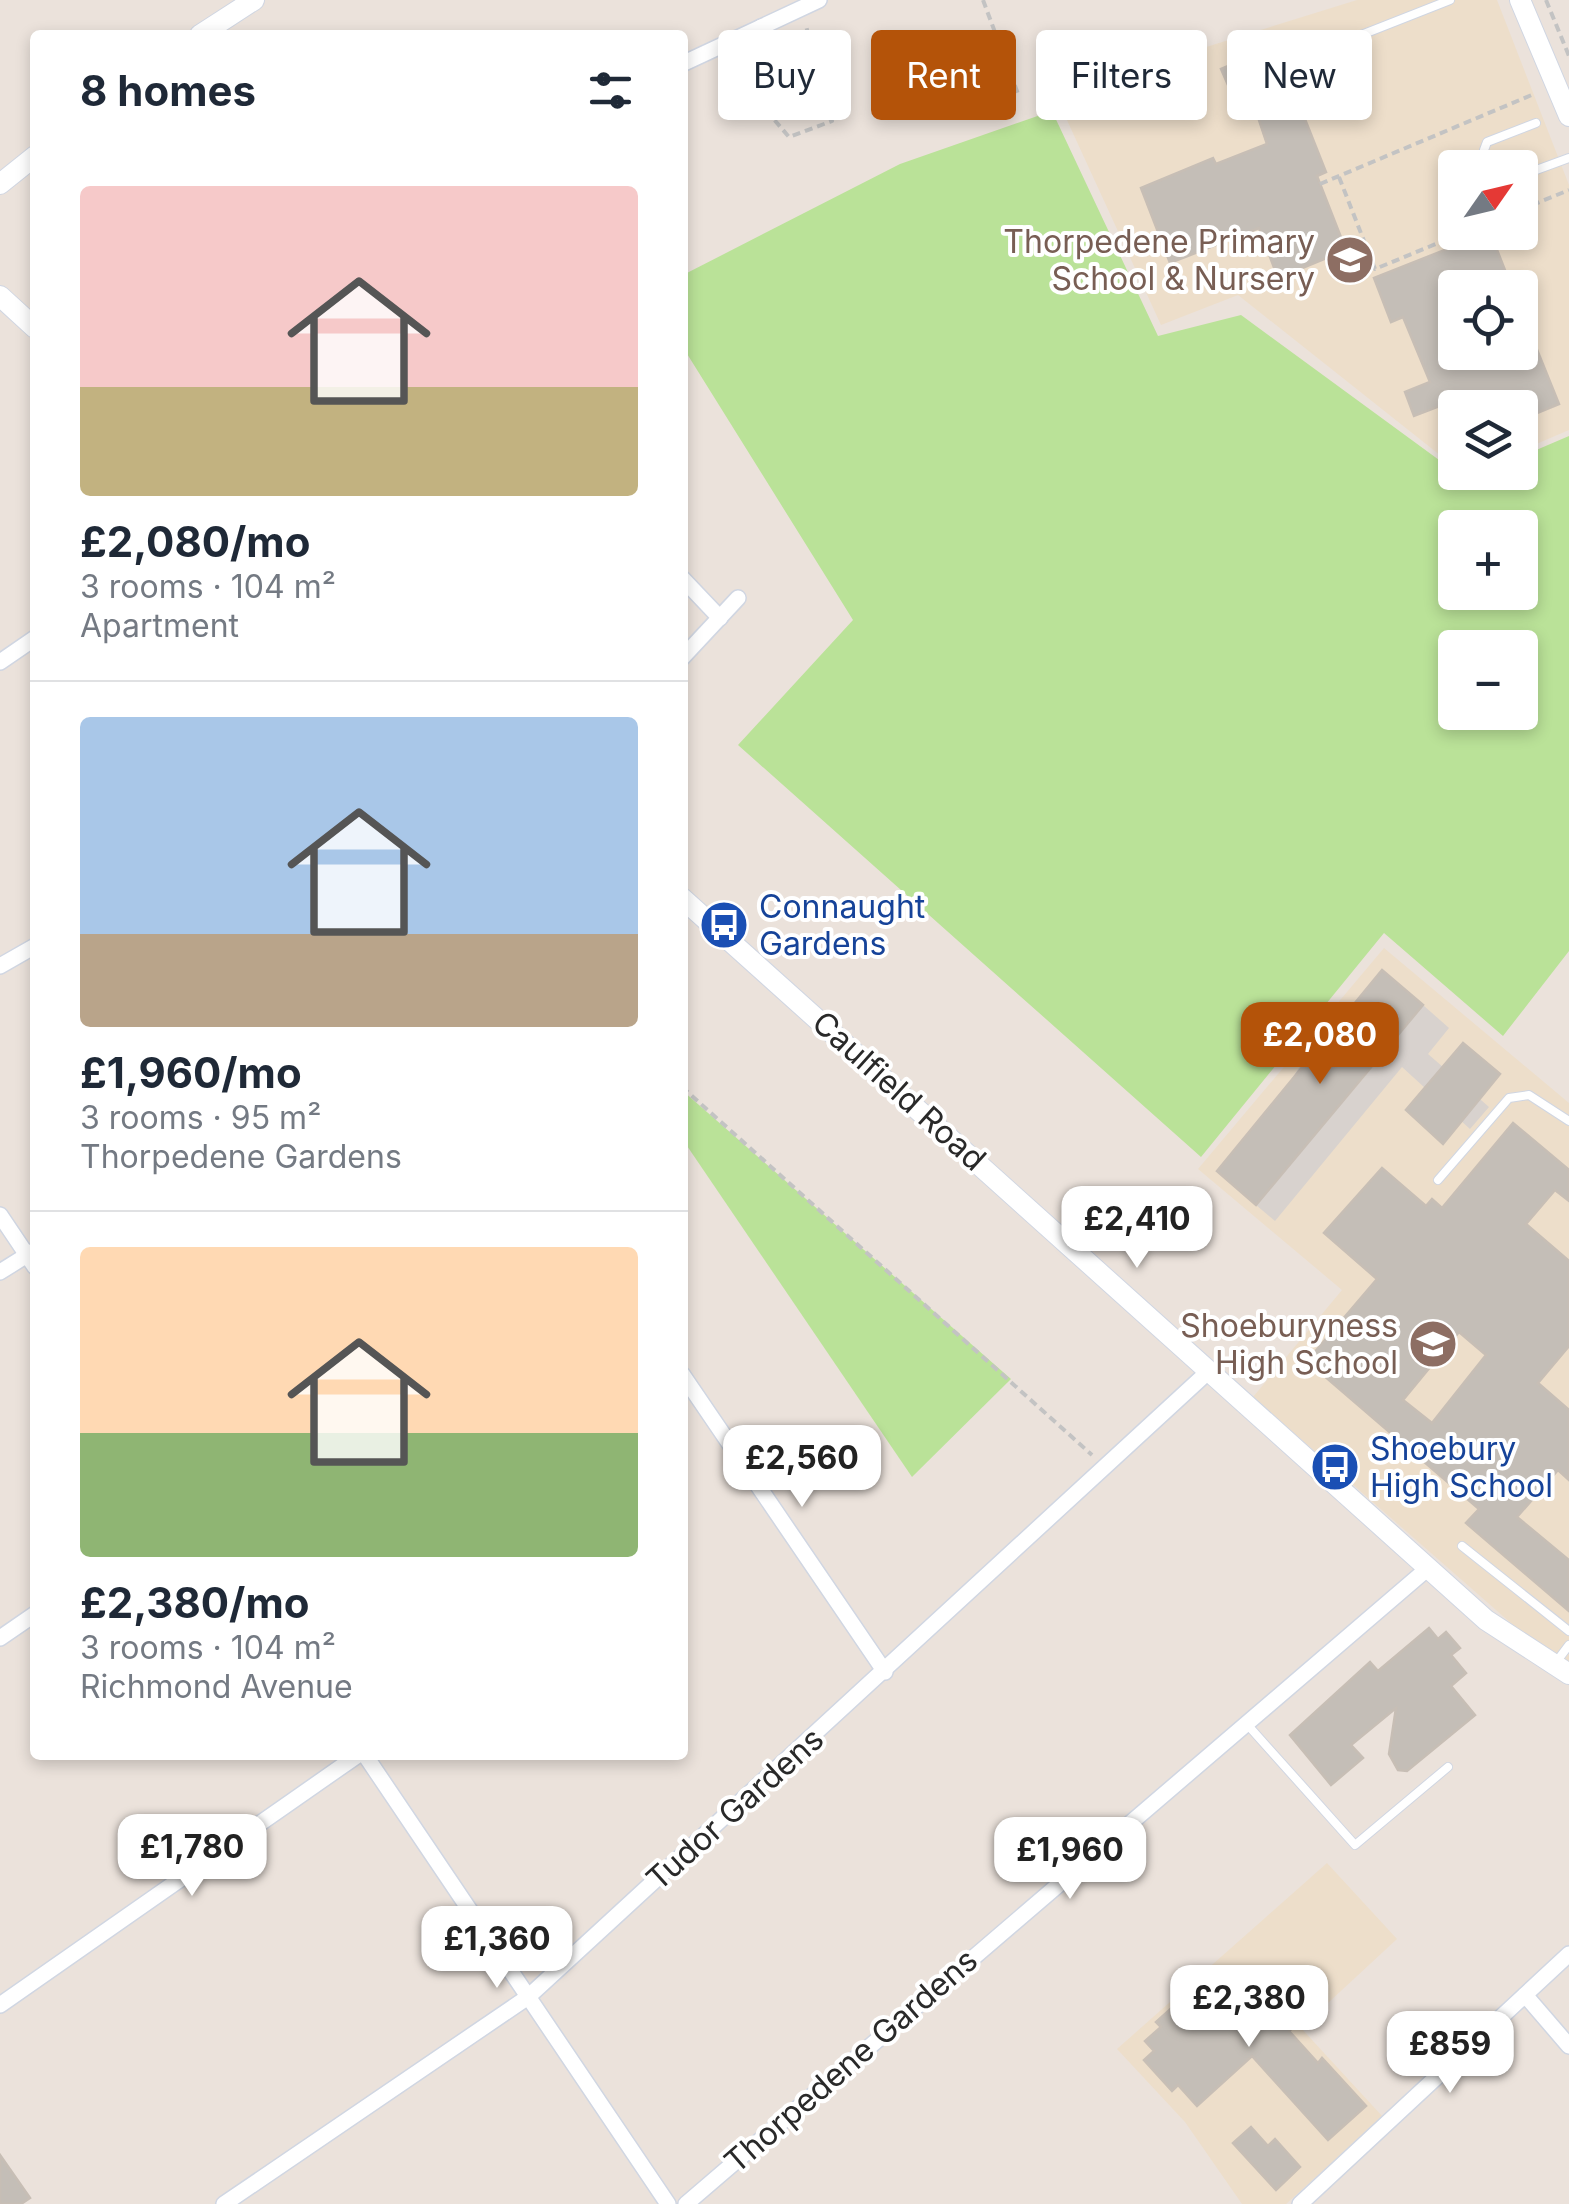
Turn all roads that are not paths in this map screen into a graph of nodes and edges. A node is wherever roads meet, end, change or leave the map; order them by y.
1 (254, 0) edge
2 (819, 0) edge
3 (1450, 0) edge
4 (1520, 0) edge
5 (761, 27) junction
6 (208, 30) edge
7 (762, 30) edge
8 (1372, 30) edge
9 (688, 61) edge
10 (1569, 116) edge
11 (1536, 122) dead end
12 (1484, 150) edge
13 (1569, 158) edge
14 (30, 159) edge
15 (1538, 169) edge
16 (3, 175) edge
17 (0, 296) edge
18 (30, 323) edge
19 (688, 584) edge
20 (738, 598) dead end
21 (720, 618) junction
22 (30, 641) edge
23 (688, 652) edge
24 (0, 661) edge
25 (688, 903) edge
26 (30, 949) edge
27 (0, 966) edge
28 (1569, 1120) edge
29 (1438, 1180) dead end
30 (0, 1216) edge
31 (30, 1254) edge
32 (30, 1258) edge
33 (0, 1272) edge
34 (1210, 1370) junction
35 (688, 1383) edge
36 (1462, 1546) dead end
37 (1428, 1569) junction
38 (30, 1617) edge
39 (1569, 1631) edge
40 (0, 1638) edge
41 (1569, 1644) edge
42 (1561, 1670) edge
43 (885, 1672) junction
44 (1244, 1722) junction
45 (354, 1760) edge
46 (364, 1760) edge
47 (1448, 1767) dead end
48 (1569, 1954) edge
49 (1525, 1995) junction
50 (528, 1998) junction
51 (0, 2006) edge
52 (1569, 2046) edge
53 (224, 2204) edge
54 (668, 2204) edge
55 (686, 2204) edge
56 (1300, 2204) edge

1 - 6 street
2 - 5 street
3 - 8 lane
4 - 10 street
5 - 7 street
5 - 9 street
11 - 12 lane
13 - 15 lane
14 - 16 street
17 - 18 street
19 - 21 street
20 - 21 street
21 - 23 street
22 - 24 street
25 - 34 street, Caulfield Road
26 - 27 street
28 - 29 lane
30 - 31 street
32 - 33 street
34 - 37 street, Caulfield Road
34 - 43 street, Tudor Gardens
35 - 43 street
36 - 39 lane
37 - 42 street, Caulfield Road
37 - 44 street, Thorpedene Gardens
38 - 40 street
41 - 42 lane
43 - 50 street, Tudor Gardens
44 - 47 lane
44 - 55 street, Thorpedene Gardens
45 - 51 street
46 - 50 street
48 - 49 street
49 - 52 street
49 - 56 street
50 - 53 street, Tudor Gardens
50 - 54 street

